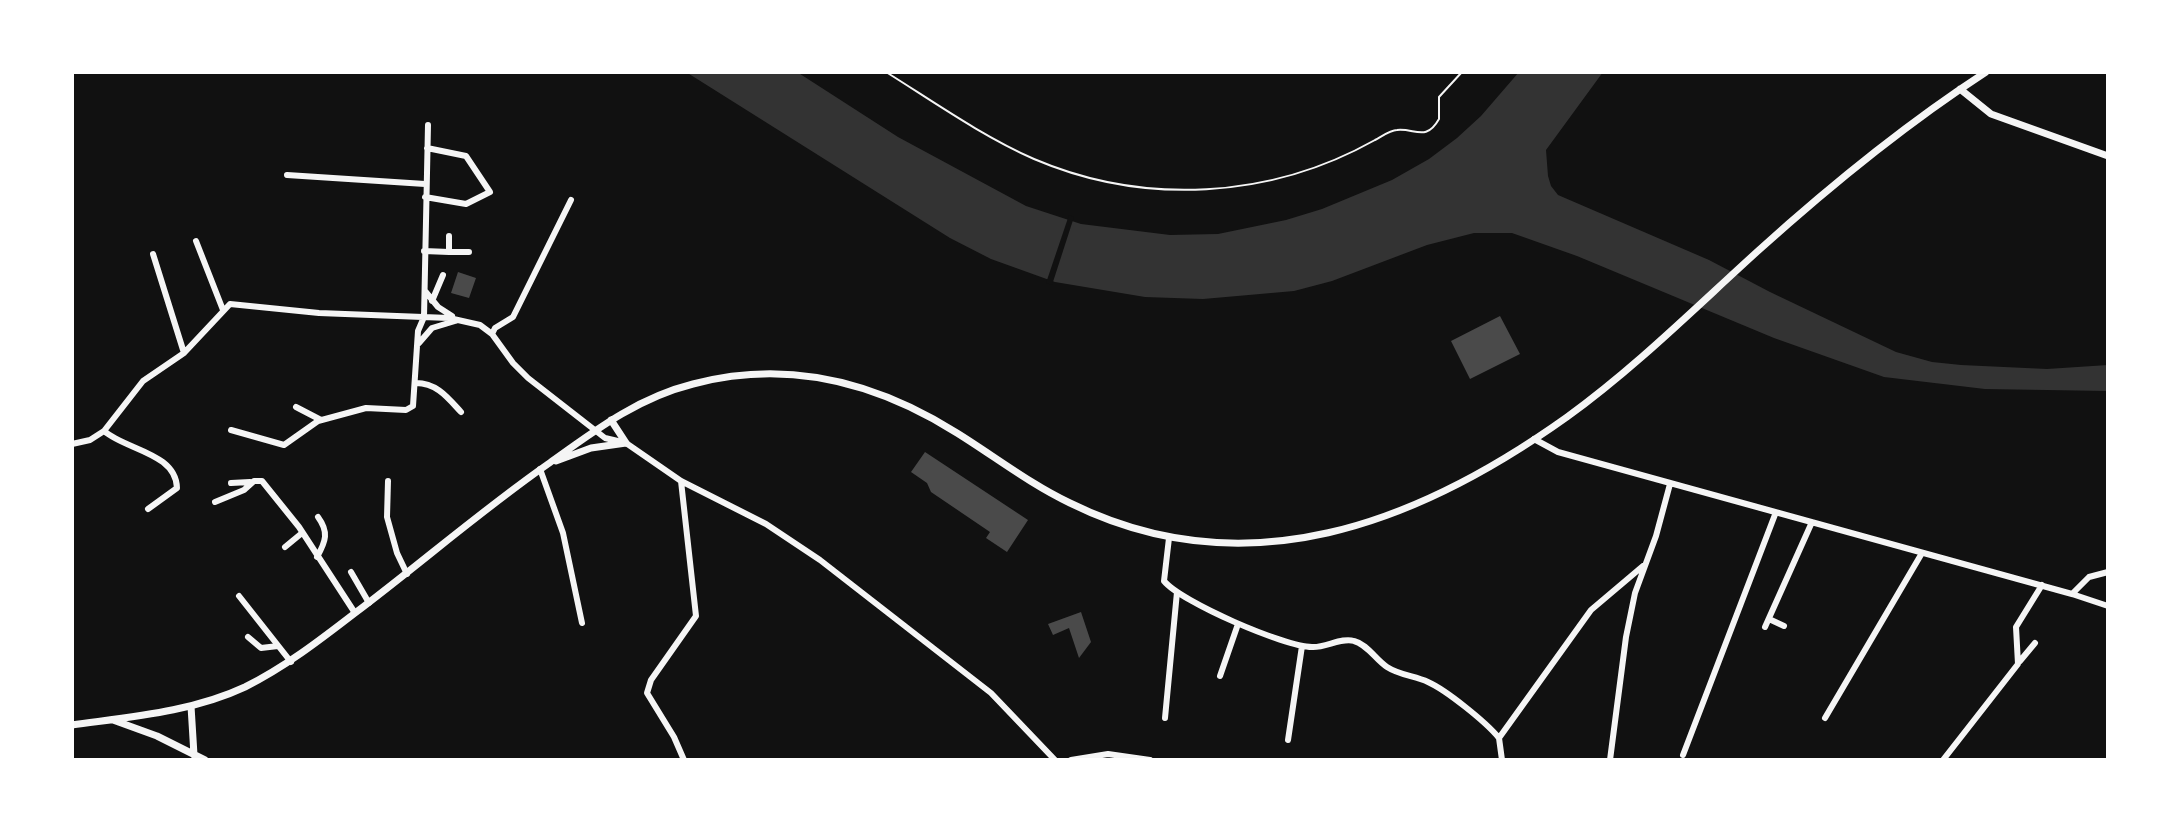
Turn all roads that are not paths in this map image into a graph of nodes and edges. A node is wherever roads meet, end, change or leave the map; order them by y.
1 (1986, 72) edge
2 (1960, 89) junction
3 (428, 125) dead end
4 (427, 148) junction
5 (2108, 156) edge
6 (287, 175) dead end
7 (425, 184) junction
8 (425, 197) junction
9 (571, 200) dead end
10 (449, 236) dead end
11 (196, 241) dead end
12 (424, 251) junction
13 (449, 252) junction
14 (469, 252) dead end
15 (153, 254) dead end
16 (443, 275) dead end
17 (425, 291) junction
18 (432, 301) junction
19 (223, 310) junction
20 (424, 317) junction
21 (463, 320) junction
22 (492, 334) junction
23 (418, 346) junction
24 (184, 353) junction
25 (416, 383) junction
26 (296, 407) dead end
27 (461, 412) dead end
28 (322, 420) junction
29 (611, 420) junction
30 (595, 429) junction
31 (231, 430) dead end
32 (104, 431) junction
33 (1534, 439) junction
34 (626, 443) junction
35 (72, 444) edge
36 (543, 467) junction
37 (254, 481) junction
38 (388, 481) dead end
39 (681, 481) junction
40 (231, 483) dead end
41 (1670, 484) junction
42 (238, 493) junction
43 (242, 501) dead end
44 (215, 502) dead end
45 (148, 509) dead end
46 (1776, 512) junction
47 (318, 517) dead end
48 (1812, 522) junction
49 (302, 533) junction
50 (1169, 538) junction
51 (285, 547) dead end
52 (1922, 553) junction
53 (317, 557) junction
54 (1643, 566) junction
55 (351, 572) dead end
56 (2108, 572) edge
57 (407, 574) junction
58 (2042, 585) junction
59 (1177, 592) junction
60 (2072, 594) junction
61 (239, 596) dead end
62 (369, 603) junction
63 (2108, 606) edge
64 (355, 613) junction
65 (1769, 619) junction
66 (582, 623) dead end
67 (1238, 624) junction
68 (1784, 626) dead end
69 (1765, 627) dead end
70 (248, 637) dead end
71 (2035, 643) dead end
72 (278, 646) junction
73 (1302, 646) junction
74 (291, 662) junction
75 (2018, 664) junction
76 (1220, 676) dead end
77 (191, 706) junction
78 (1165, 718) dead end
79 (1825, 718) dead end
80 (111, 720) junction
81 (72, 725) edge
82 (1499, 738) junction
83 (1288, 740) dead end
84 (194, 755) junction
85 (1683, 755) dead end
86 (205, 760) edge
87 (684, 760) edge
88 (1055, 760) edge
89 (1071, 760) edge
90 (1150, 760) edge
91 (1502, 760) edge
92 (1610, 760) edge
93 (1943, 760) edge

1 - 2 street
2 - 5 street
2 - 33 street
3 - 4 street
4 - 7 street
4 - 8 street
6 - 7 street
7 - 8 street
8 - 12 street
9 - 22 street
10 - 13 street
11 - 19 street
12 - 13 street
12 - 17 street
13 - 14 street
15 - 24 street
16 - 18 street
17 - 18 street
17 - 20 street
18 - 21 street
19 - 20 street
19 - 24 street
20 - 21 street
20 - 23 street
21 - 22 street
21 - 23 street
22 - 30 street
23 - 25 street
24 - 32 street
25 - 27 street
25 - 28 street
26 - 28 street
28 - 31 street
29 - 30 street
29 - 34 street
29 - 50 street
30 - 34 street
30 - 36 street
32 - 35 street
32 - 45 street
33 - 41 street
33 - 50 street
34 - 36 street
34 - 39 street
36 - 57 street
36 - 66 street
37 - 40 street
37 - 42 street
37 - 49 street
38 - 57 street
39 - 87 street
39 - 88 street
41 - 46 street
41 - 54 street
42 - 43 street
42 - 44 street
46 - 48 street
46 - 85 street
47 - 53 street
48 - 52 street
48 - 65 street
49 - 51 street
49 - 53 street
50 - 59 street
52 - 58 street
52 - 79 street
53 - 64 street
54 - 82 street
54 - 92 street
55 - 62 street
56 - 60 street
57 - 62 street
58 - 60 street
58 - 75 street
59 - 67 street
59 - 78 street
60 - 63 street
61 - 72 street
62 - 64 street
64 - 74 street
65 - 68 street
65 - 69 street
67 - 73 street
67 - 76 street
70 - 72 street
71 - 75 street
72 - 74 street
73 - 82 street
73 - 83 street
74 - 77 street
75 - 93 street
77 - 80 street
77 - 84 street
80 - 81 street
80 - 84 street
82 - 91 street
84 - 86 street
89 - 90 street

